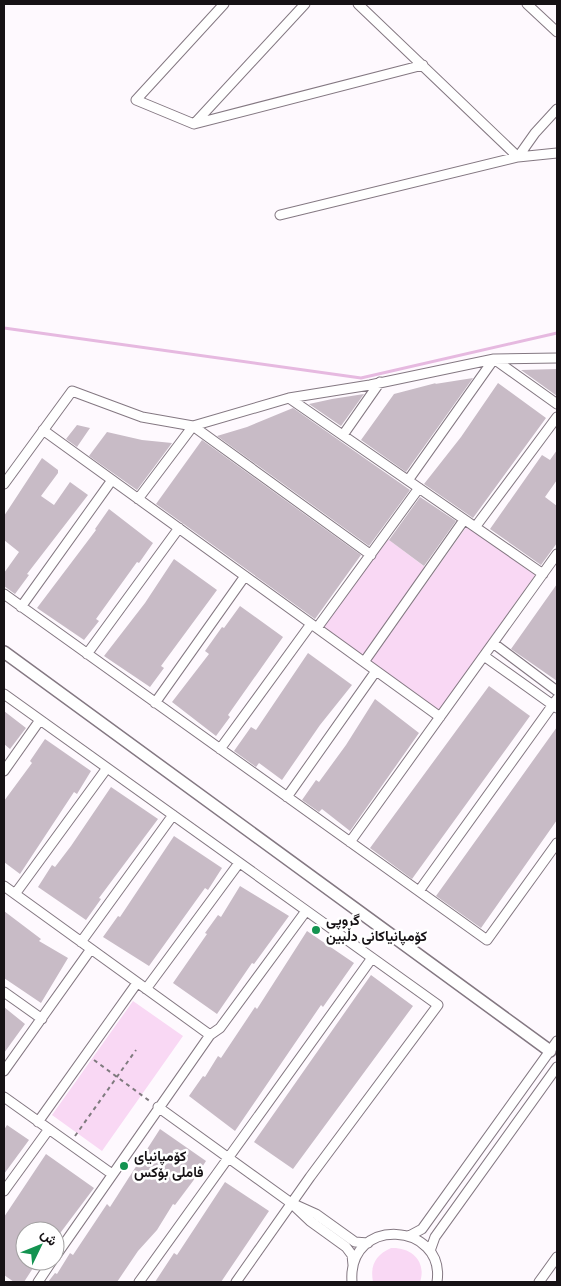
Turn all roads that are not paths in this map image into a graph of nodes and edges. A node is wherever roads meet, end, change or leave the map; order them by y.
1 (224, 4) edge
2 (306, 4) edge
3 (358, 4) edge
4 (528, 4) edge
5 (557, 32) edge
6 (423, 65) junction
7 (557, 109) edge
8 (194, 124) junction
9 (557, 153) edge
10 (518, 157) junction
11 (280, 215) dead end
12 (557, 358) edge
13 (494, 359) junction
14 (380, 382) junction
15 (289, 398) junction
16 (557, 404) edge
17 (557, 417) edge
18 (193, 426) junction
19 (43, 430) junction
20 (342, 435) junction
21 (112, 480) junction
22 (409, 480) junction
23 (4, 484) edge
24 (419, 488) junction
25 (138, 499) junction
26 (464, 520) junction
27 (476, 526) junction
28 (179, 528) junction
29 (557, 554) edge
30 (370, 555) junction
31 (543, 574) junction
32 (245, 576) junction
33 (4, 594) edge
34 (21, 607) junction
35 (314, 626) junction
36 (493, 643) junction
37 (4, 652) edge
38 (87, 654) junction
39 (484, 656) junction
40 (364, 662) junction
41 (376, 671) junction
42 (557, 691) edge
43 (4, 694) edge
44 (155, 703) junction
45 (556, 704) edge
46 (440, 717) junction
47 (40, 720) junction
48 (220, 749) junction
49 (107, 768) junction
50 (4, 771) edge
51 (287, 797) junction
52 (173, 815) junction
53 (350, 842) junction
54 (557, 843) edge
55 (239, 863) junction
56 (4, 886) edge
57 (419, 891) junction
58 (15, 894) junction
59 (306, 911) junction
60 (81, 942) junction
61 (91, 949) junction
62 (372, 958) junction
63 (137, 983) junction
64 (146, 989) junction
65 (4, 992) edge
66 (42, 1019) junction
67 (210, 1035) junction
68 (557, 1041) edge
69 (550, 1051) junction
70 (557, 1067) edge
71 (4, 1071) edge
72 (4, 1097) edge
73 (158, 1107) junction
74 (38, 1122) junction
75 (49, 1129) junction
76 (228, 1158) junction
77 (112, 1174) junction
78 (4, 1191) edge
79 (291, 1203) junction
80 (409, 1236) junction
81 (65, 1242) edge
82 (368, 1242) junction
83 (430, 1251) junction
84 (557, 1257) edge
85 (353, 1265) junction
86 (45, 1271) edge
87 (38, 1282) edge
88 (139, 1282) edge
89 (236, 1282) edge
90 (352, 1282) edge
91 (437, 1282) edge
92 (539, 1282) edge

1 - 8 street
2 - 8 street
3 - 6 street
4 - 5 street
6 - 8 street
6 - 10 street
7 - 10 street
9 - 10 street
10 - 11 street
12 - 13 street
13 - 14 street
13 - 16 street
13 - 22 street
14 - 15 street
14 - 20 street
15 - 18 street
15 - 20 street
17 - 27 street
18 - 19 street
18 - 25 street
18 - 30 street
19 - 21 street
19 - 23 street
20 - 22 street
21 - 25 street
21 - 34 street
22 - 24 street
24 - 26 street
24 - 30 street
25 - 28 street
26 - 27 street
26 - 40 street
27 - 31 street
28 - 32 street
28 - 38 street
29 - 31 street
30 - 35 street
31 - 36 street
32 - 35 street
32 - 44 street
33 - 34 street
34 - 38 street
35 - 40 street
35 - 48 street
36 - 39 street
36 - 42 street
37 - 69 street
38 - 44 street
39 - 45 street
39 - 46 street
40 - 41 street
41 - 46 street
41 - 51 street
43 - 47 street
44 - 48 street
45 - 57 street
46 - 53 street
47 - 49 street
47 - 50 street
48 - 51 street
49 - 52 street
49 - 58 street
51 - 53 street
52 - 55 street
52 - 60 street
53 - 57 street
54 - 57 street
55 - 59 street
55 - 64 street
56 - 58 street
58 - 60 street
59 - 62 street
59 - 67 street
60 - 61 street
61 - 63 street
61 - 66 street
62 - 76 street
62 - 79 street
63 - 64 street
63 - 74 street
64 - 67 street
65 - 66 street
66 - 71 street
67 - 73 street
68 - 69 street
69 - 80 street
70 - 83 street
72 - 74 street
73 - 76 street
73 - 77 street
74 - 75 street
75 - 77 street
75 - 78 street
76 - 79 street
76 - 88 street
77 - 81 street
79 - 82 street
79 - 85 street
79 - 89 street
80 - 82 street
80 - 83 street
82 - 85 street
83 - 91 street
84 - 92 street
85 - 90 street
86 - 87 street

